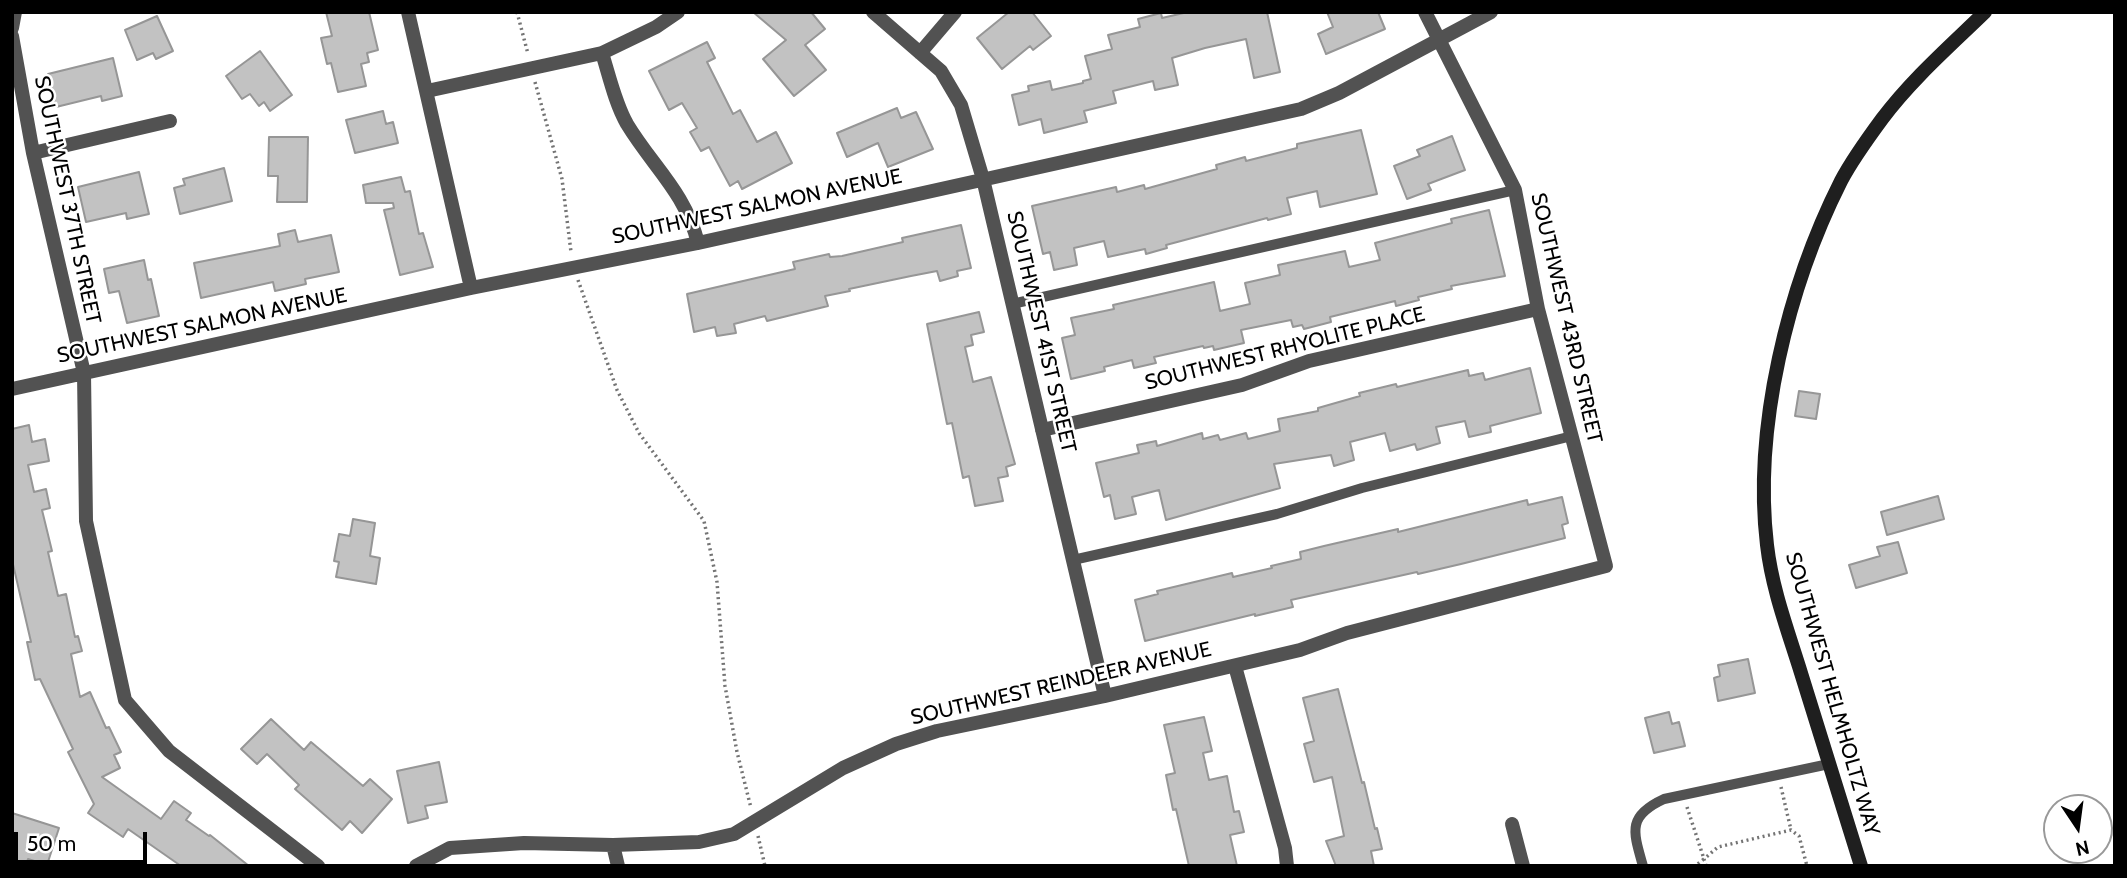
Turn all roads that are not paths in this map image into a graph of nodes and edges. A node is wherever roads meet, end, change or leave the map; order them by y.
1 (15, 12) edge
2 (408, 12) edge
3 (678, 12) edge
4 (873, 12) edge
5 (955, 12) edge
6 (1425, 12) edge
7 (1491, 12) edge
8 (1986, 12) edge
9 (12, 28) edge
10 (12, 36) edge
11 (1441, 40) junction
12 (602, 53) junction
13 (920, 53) junction
14 (427, 91) junction
15 (170, 121) dead end
16 (33, 153) junction
17 (984, 179) junction
18 (1515, 190) junction
19 (698, 243) junction
20 (471, 288) junction
21 (1012, 304) junction
22 (1538, 309) junction
23 (84, 373) junction
24 (12, 388) edge
25 (1042, 430) junction
26 (1572, 436) junction
27 (1073, 560) junction
28 (1606, 566) joint
29 (1235, 666) junction
30 (1105, 696) junction
31 (1829, 764) junction
32 (1511, 824) dead end
33 (613, 845) junction
34 (318, 866) edge
35 (416, 866) edge
36 (618, 866) edge
37 (1287, 866) edge
38 (1523, 866) edge
39 (1643, 866) edge
40 (1861, 866) edge

1 - 9 street
2 - 14 street
3 - 12 street
4 - 13 street, SOUTHWEST 41ST STREET
5 - 13 street
6 - 11 street, SOUTHWEST 43RD STREET
7 - 11 street, SOUTHWEST SALMON AVENUE
8 - 31 main road, SOUTHWEST HELMHOLTZ WAY
10 - 16 street, SOUTHWEST 37TH STREET
11 - 17 street, SOUTHWEST SALMON AVENUE
11 - 18 street, SOUTHWEST 43RD STREET
12 - 14 street
12 - 19 street
13 - 17 street, SOUTHWEST 41ST STREET
14 - 20 street
15 - 16 street
16 - 23 street, SOUTHWEST 37TH STREET
17 - 19 street, SOUTHWEST SALMON AVENUE
17 - 21 street, SOUTHWEST 41ST STREET
18 - 21 lane
18 - 22 street, SOUTHWEST 43RD STREET
19 - 20 street, SOUTHWEST SALMON AVENUE
20 - 23 street, SOUTHWEST SALMON AVENUE
21 - 25 street, SOUTHWEST 41ST STREET
22 - 25 street, SOUTHWEST RHYOLITE PLACE
22 - 26 street, SOUTHWEST 43RD STREET
23 - 24 street, SOUTHWEST SALMON AVENUE
23 - 34 street, SOUTHWEST 37TH STREET
25 - 27 street, SOUTHWEST 41ST STREET
26 - 27 lane
26 - 28 street, SOUTHWEST 43RD STREET
27 - 30 street, SOUTHWEST 41ST STREET
28 - 29 street, SOUTHWEST REINDEER AVENUE
29 - 30 street, SOUTHWEST REINDEER AVENUE
29 - 37 street
30 - 33 street, SOUTHWEST REINDEER AVENUE
31 - 39 lane
31 - 40 main road, SOUTHWEST HELMHOLTZ WAY
32 - 38 street
33 - 35 street, SOUTHWEST REINDEER AVENUE
33 - 36 street

